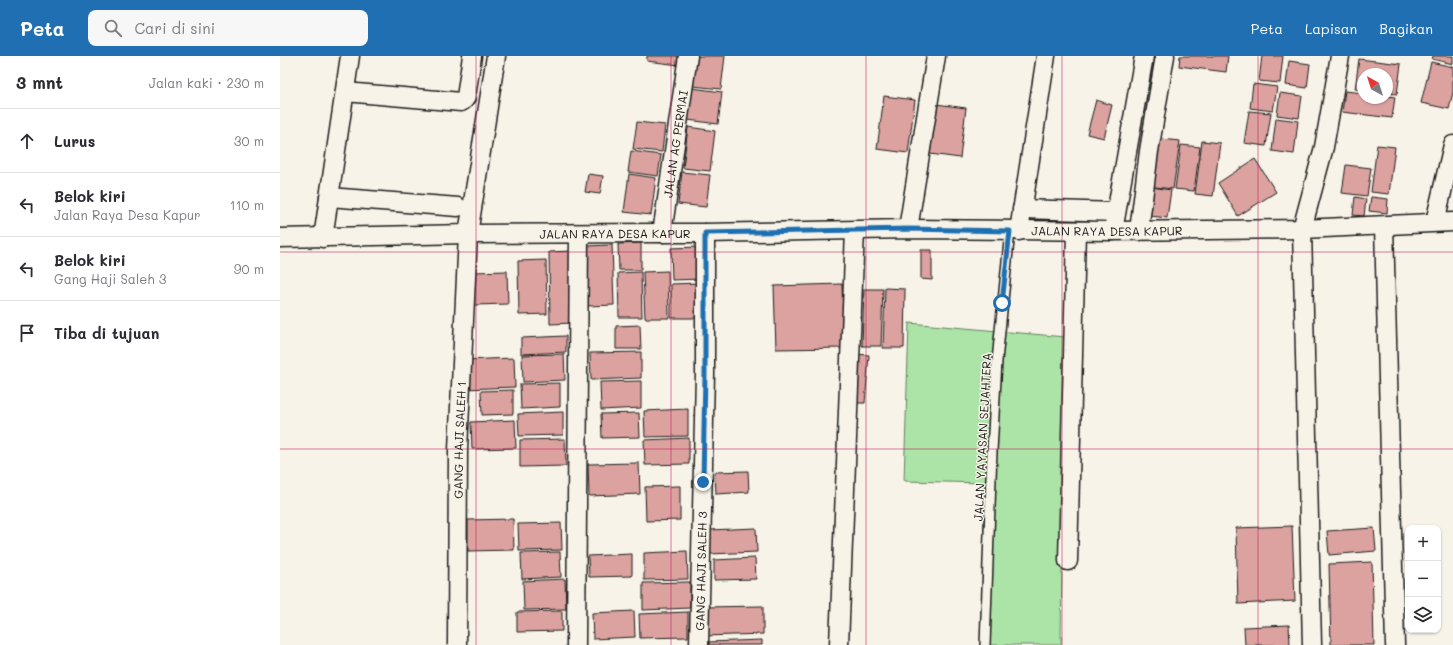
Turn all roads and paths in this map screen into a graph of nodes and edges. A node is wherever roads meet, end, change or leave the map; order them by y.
1 (350, 56) edge
2 (472, 56) edge
3 (496, 56) edge
4 (688, 56) edge
5 (936, 56) edge
6 (1046, 56) edge
7 (1144, 56) edge
8 (1165, 56) edge
9 (1340, 56) edge
10 (345, 92) junction
11 (1453, 145) edge
12 (329, 197) junction
13 (458, 207) dead end
14 (1022, 209) junction
15 (1116, 212) junction
16 (1435, 222) junction
17 (1453, 222) edge
18 (1384, 226) junction
19 (908, 229) junction
20 (1302, 229) junction
21 (855, 230) junction
22 (1014, 231) junction
23 (1076, 231) junction
24 (1113, 231) junction
25 (1140, 231) junction
26 (662, 232) junction
27 (705, 233) junction
28 (468, 234) junction
29 (579, 234) junction
30 (280, 238) edge
31 (323, 238) junction
32 (1068, 561) dead end
33 (457, 645) edge
34 (576, 645) edge
35 (699, 645) edge
36 (839, 645) edge
37 (985, 645) edge
38 (1312, 645) edge
39 (1395, 645) edge

1 - 10 street
2 - 10 street
3 - 28 street, GANG HAJI SALEH 1
4 - 26 street, JALAN AG PERMAI
5 - 19 street
6 - 14 street
7 - 15 street
8 - 25 street
9 - 20 street
10 - 12 street
11 - 16 street
12 - 13 street
12 - 31 street
14 - 15 street
14 - 22 street
15 - 24 street
16 - 17 street, JALAN RAYA DESA KAPUR
16 - 18 street, JALAN RAYA DESA KAPUR
18 - 20 street, JALAN RAYA DESA KAPUR
18 - 39 street
19 - 21 street, JALAN RAYA DESA KAPUR
19 - 22 street, JALAN RAYA DESA KAPUR
20 - 25 street, JALAN RAYA DESA KAPUR
20 - 38 street
21 - 27 street, JALAN RAYA DESA KAPUR
21 - 36 street
22 - 23 street, JALAN RAYA DESA KAPUR
22 - 37 lane, JALAN YAYASAN SEJAHTERA
23 - 24 street, JALAN RAYA DESA KAPUR
23 - 32 street
24 - 25 street, JALAN RAYA DESA KAPUR
26 - 27 street, JALAN RAYA DESA KAPUR
26 - 29 street, JALAN RAYA DESA KAPUR
27 - 35 street, GANG HAJI SALEH 3
28 - 29 street, JALAN RAYA DESA KAPUR
28 - 31 street, JALAN RAYA DESA KAPUR
28 - 33 street, GANG HAJI SALEH 1
29 - 34 street
30 - 31 street, JALAN RAYA DESA KAPUR

